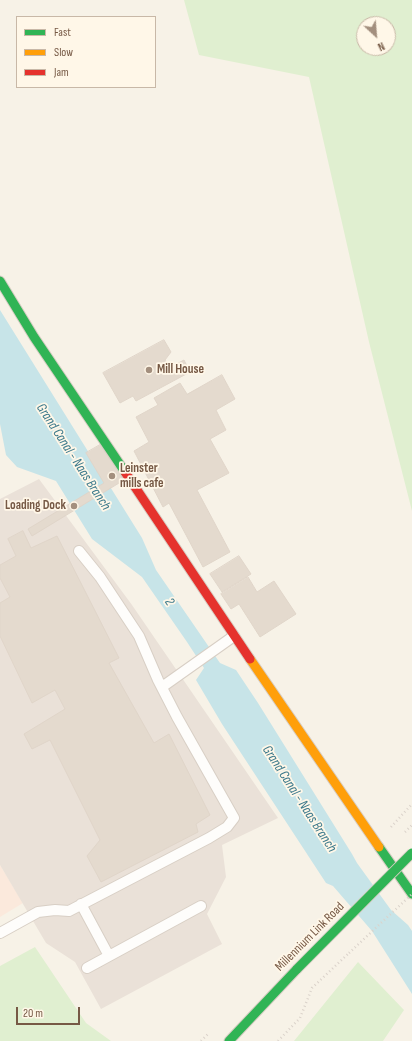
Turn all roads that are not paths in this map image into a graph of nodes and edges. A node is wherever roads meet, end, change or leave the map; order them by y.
1 (0, 281) edge
2 (79, 551) dead end
3 (234, 636) junction
4 (162, 687) junction
5 (412, 853) edge
6 (412, 894) edge
7 (81, 904) junction
8 (201, 906) dead end
9 (0, 933) edge
10 (109, 956) junction
11 (87, 968) dead end
12 (229, 1041) edge

1 - 3 street
2 - 4 lane
3 - 4 lane
3 - 6 street
4 - 7 lane
5 - 12 street, Millennium Link Road, bridge
7 - 9 lane
7 - 10 lane
8 - 10 lane
10 - 11 lane

